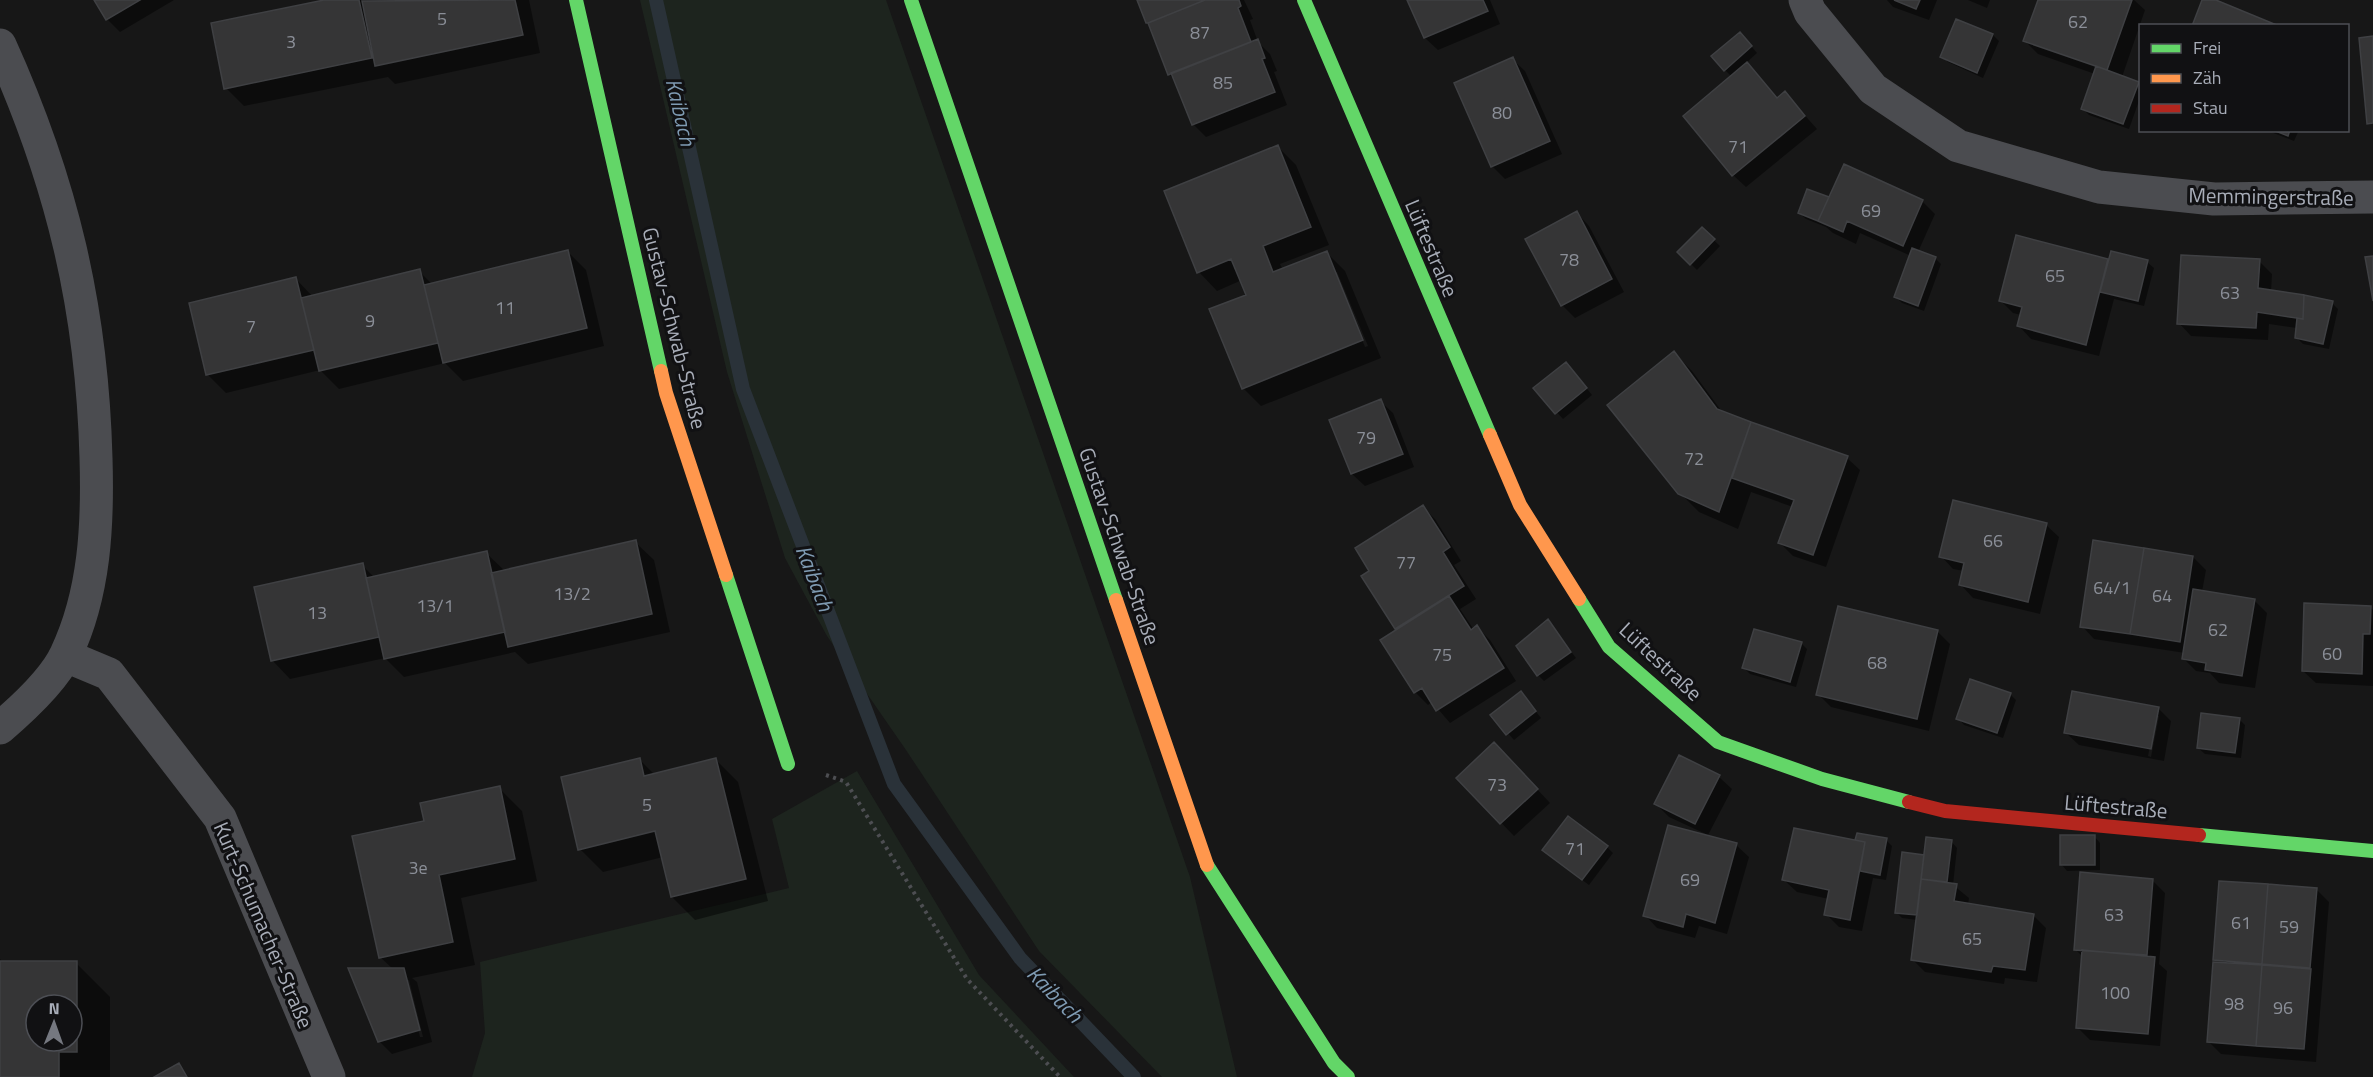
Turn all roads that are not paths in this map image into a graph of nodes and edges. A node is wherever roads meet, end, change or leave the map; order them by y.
1 (576, 0) edge
2 (911, 0) edge
3 (1304, 0) edge
4 (1805, 0) edge
5 (0, 45) edge
6 (2373, 197) edge
7 (66, 656) junction
8 (0, 728) edge
9 (788, 764) road end
10 (2373, 851) edge
11 (328, 1077) edge
12 (1348, 1077) edge

1 - 9 street, Gustav-Schwab-Straße
2 - 12 street, Gustav-Schwab-Straße
3 - 10 street, Lüftestraße
4 - 6 street, Memmingerstraße
5 - 7 street
7 - 8 street
7 - 11 street, Kurt-Schumacher-Straße

